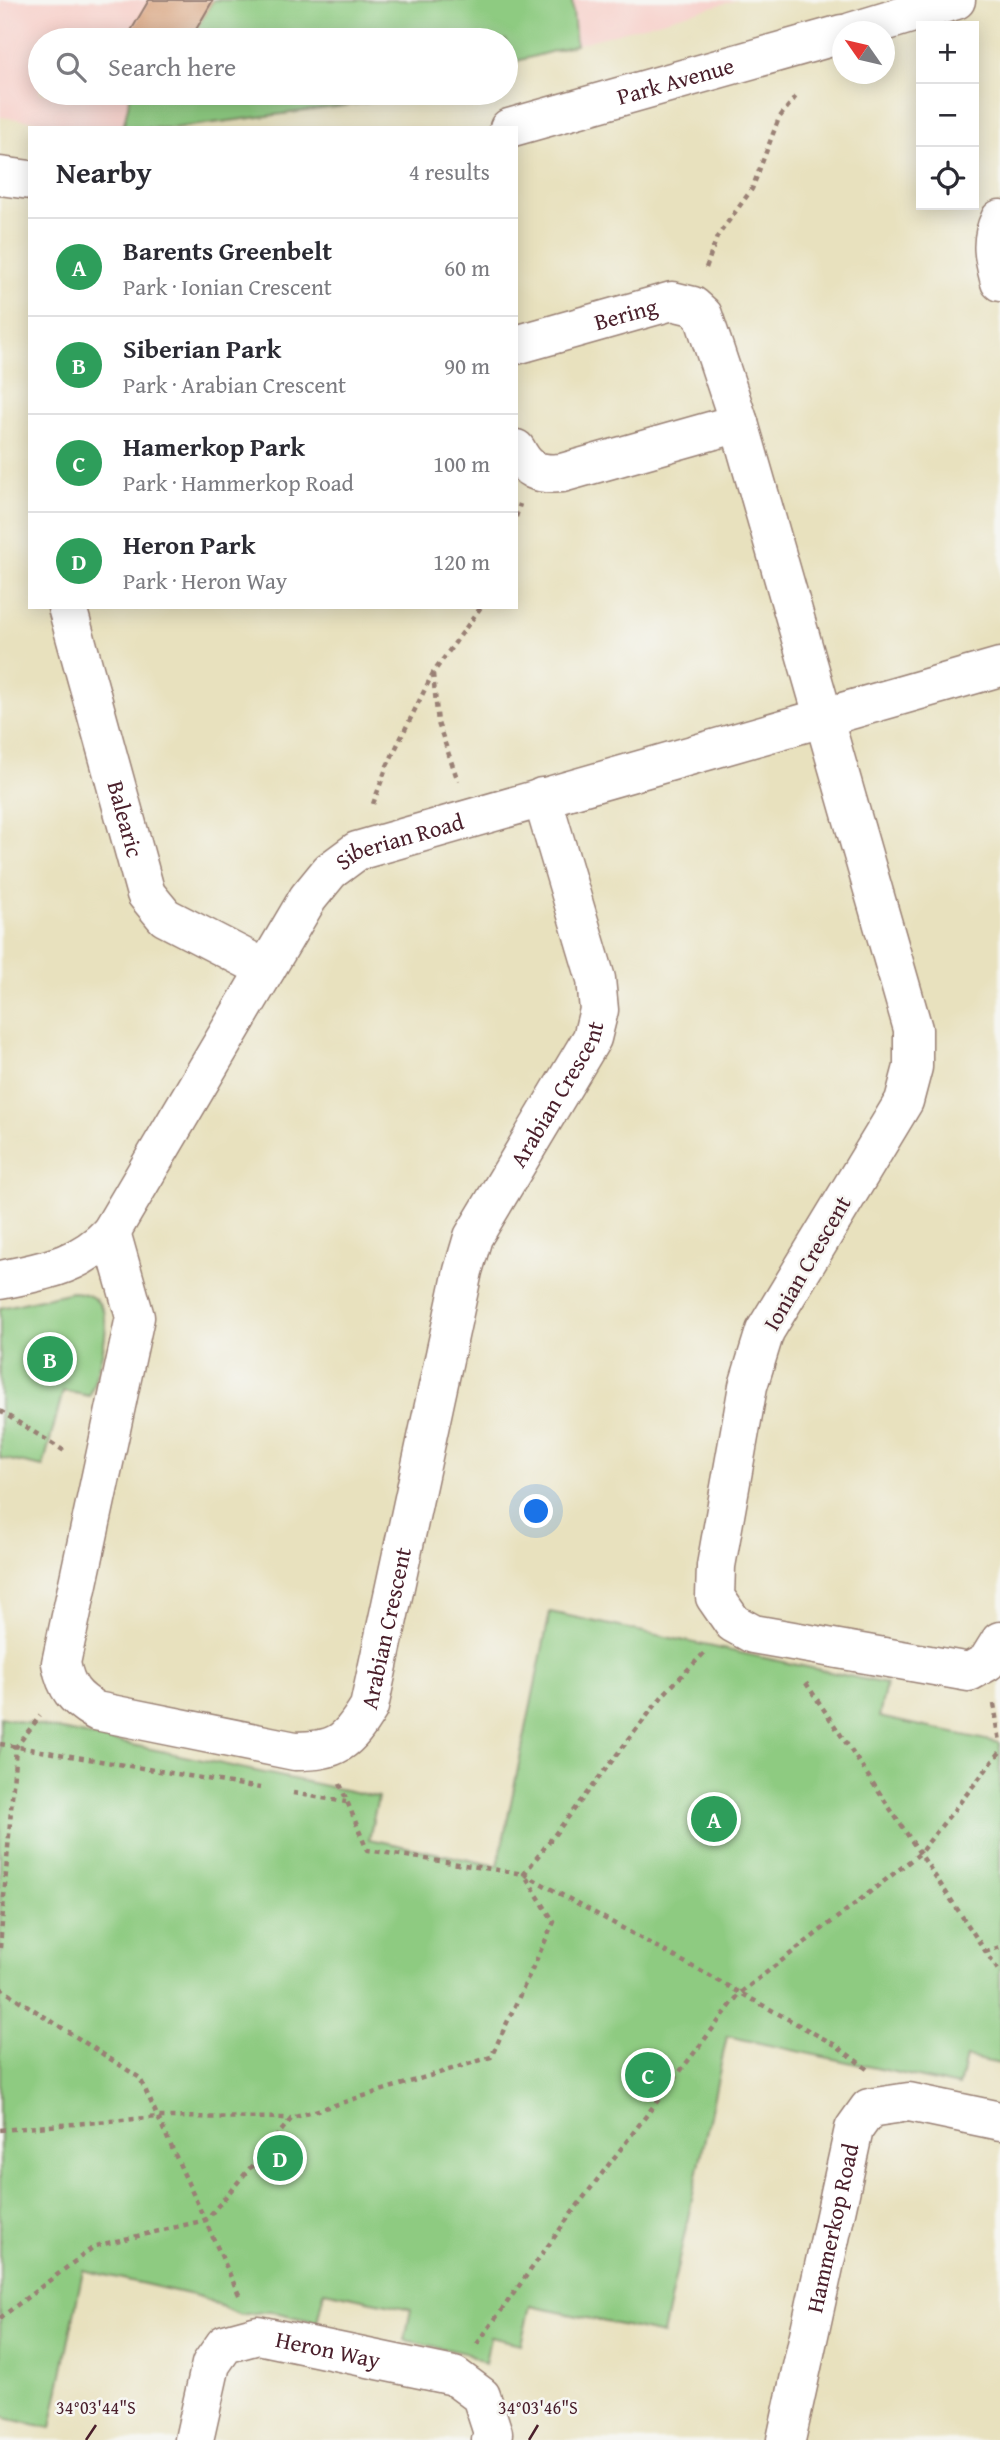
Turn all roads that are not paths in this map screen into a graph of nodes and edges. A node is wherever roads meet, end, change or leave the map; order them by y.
1 (934, 3) edge
2 (882, 21) edge
3 (832, 37) edge
4 (516, 126) edge
5 (0, 176) edge
6 (28, 180) edge
7 (1000, 219) edge
8 (1000, 282) edge
9 (518, 344) edge
10 (739, 423) junction
11 (518, 452) edge
12 (68, 609) edge
13 (1000, 667) edge
14 (823, 718) junction
15 (542, 797) junction
16 (266, 969) junction
17 (111, 1232) junction
18 (0, 1280) edge
19 (1000, 1641) edge
20 (1000, 2121) edge
21 (194, 2440) edge
22 (491, 2440) edge
23 (786, 2440) edge

1 - 2 street
3 - 4 street, Park Avenue
5 - 6 street
7 - 8 street
9 - 10 street, Bering
10 - 11 street
10 - 14 street
12 - 16 street, Balearic
13 - 14 street, Siberian Road
14 - 15 street, Siberian Road
14 - 19 street, Ionian Crescent
15 - 16 street, Siberian Road
15 - 17 street, Arabian Crescent
16 - 17 street, Siberian Road
17 - 18 street, Siberian Road
20 - 23 street, Hammerkop Road
21 - 22 street, Heron Way

